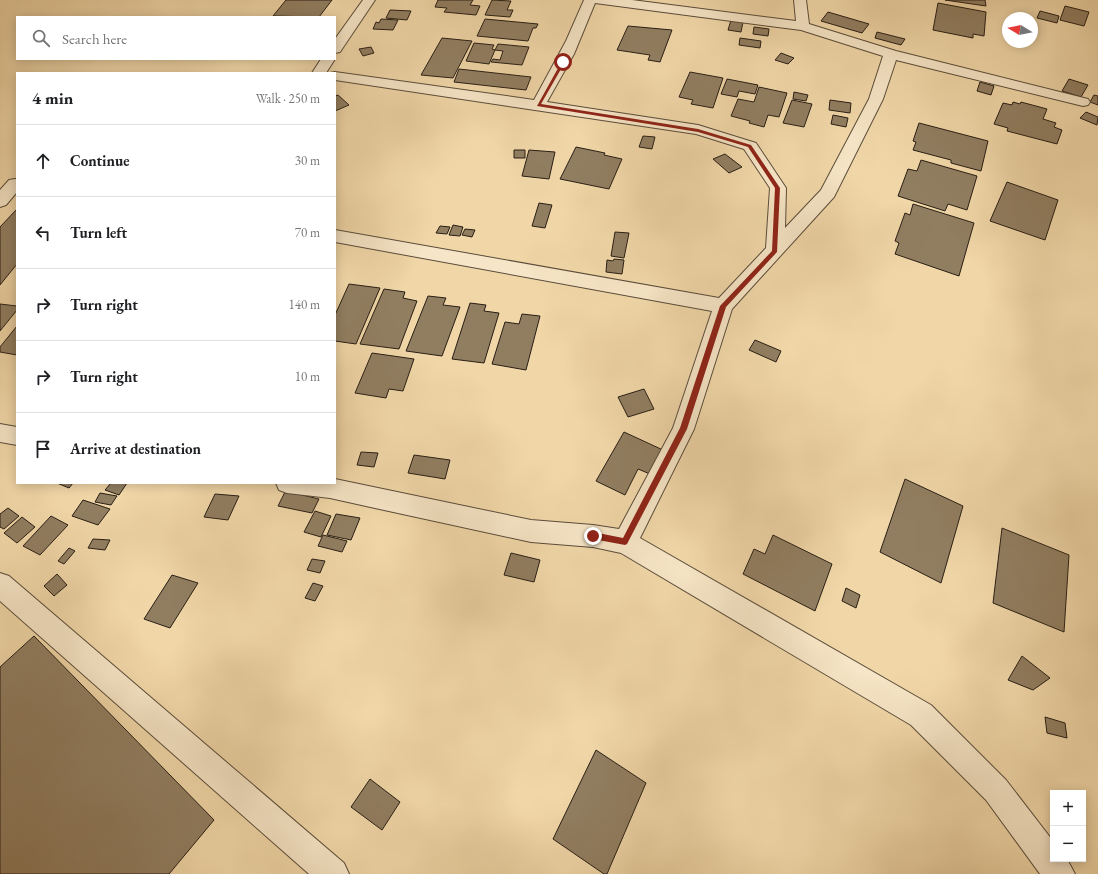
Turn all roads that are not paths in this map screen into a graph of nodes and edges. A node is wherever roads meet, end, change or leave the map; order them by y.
1 (369, 0) edge
2 (590, 0) edge
3 (597, 0) edge
4 (800, 0) edge
5 (803, 26) junction
6 (336, 48) edge
7 (891, 54) junction
8 (327, 60) edge
9 (320, 72) edge
10 (336, 76) edge
11 (1083, 102) dead end
12 (538, 105) junction
13 (11, 183) edge
14 (0, 201) edge
15 (336, 236) edge
16 (775, 252) junction
17 (723, 306) junction
18 (0, 433) edge
19 (16, 436) edge
20 (296, 484) edge
21 (625, 542) junction
22 (0, 585) edge
23 (333, 874) edge
24 (1059, 874) edge

1 - 6 street
2 - 12 street
3 - 5 street
4 - 5 street
5 - 7 street
7 - 11 street
7 - 16 street
8 - 9 street
10 - 12 street
12 - 16 street
13 - 14 street
15 - 17 street
16 - 17 street
17 - 21 street
18 - 19 street
20 - 21 street
21 - 24 street
22 - 23 street

